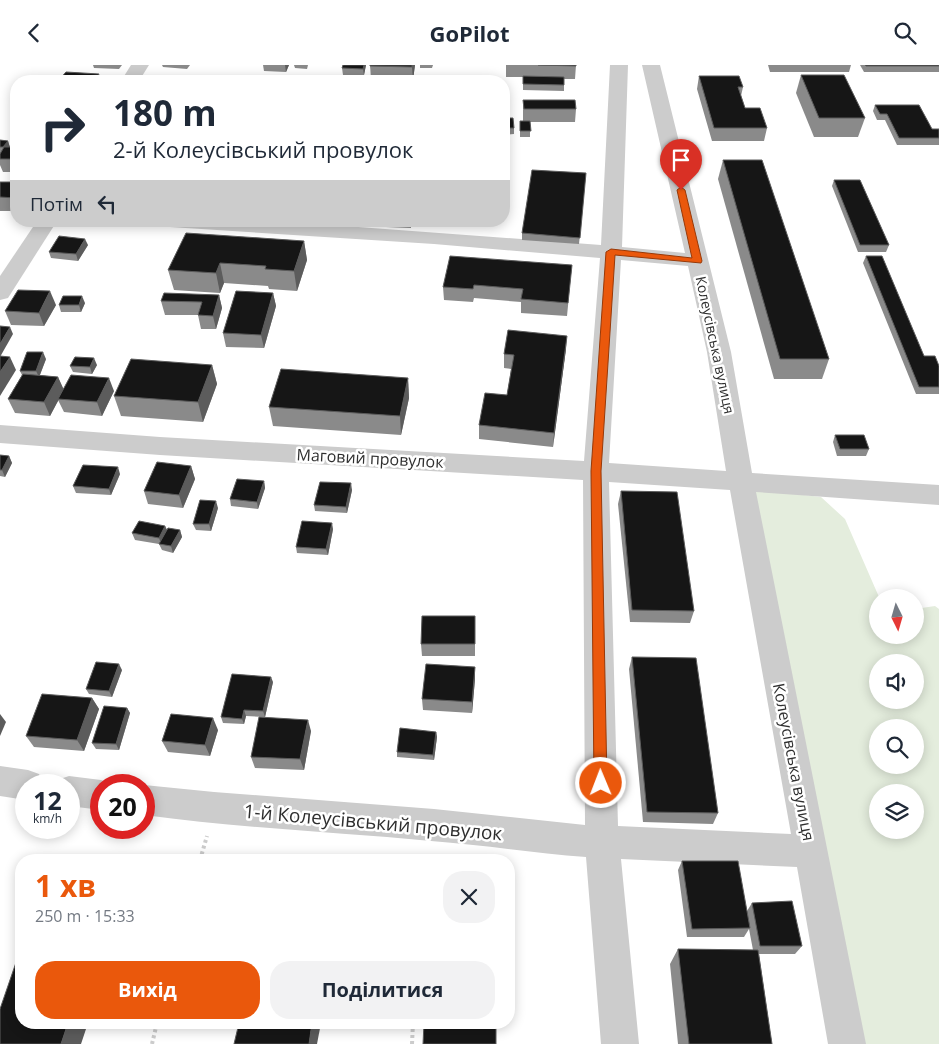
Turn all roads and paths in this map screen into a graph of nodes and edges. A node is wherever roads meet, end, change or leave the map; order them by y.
1 (619, 65) edge
2 (651, 65) edge
3 (43, 227) edge
4 (281, 227) edge
5 (611, 252) junction
6 (698, 261) junction
7 (0, 293) edge
8 (0, 434) edge
9 (596, 471) junction
10 (741, 481) junction
11 (939, 495) edge
12 (0, 781) edge
13 (15, 783) edge
14 (155, 801) edge
15 (602, 842) junction
16 (811, 851) junction
17 (156, 1029) edge
18 (413, 1029) edge
19 (152, 1044) edge
20 (412, 1044) edge
21 (620, 1044) edge
22 (847, 1044) edge

1 - 5 street
2 - 6 street, Колеусівська вулиця
3 - 7 street
4 - 5 street
5 - 6 street
5 - 9 street
6 - 10 street, Колеусівська вулиця
8 - 9 street, Маговий провулок
9 - 10 street, Маговий провулок
9 - 15 street
10 - 11 street
10 - 16 street, Колеусівська вулиця
12 - 13 street
14 - 15 street, 1-й Колеусівський провулок
15 - 16 street, 1-й Колеусівський провулок
15 - 21 street
16 - 22 street, Колеусівська вулиця
17 - 19 path
18 - 20 path

